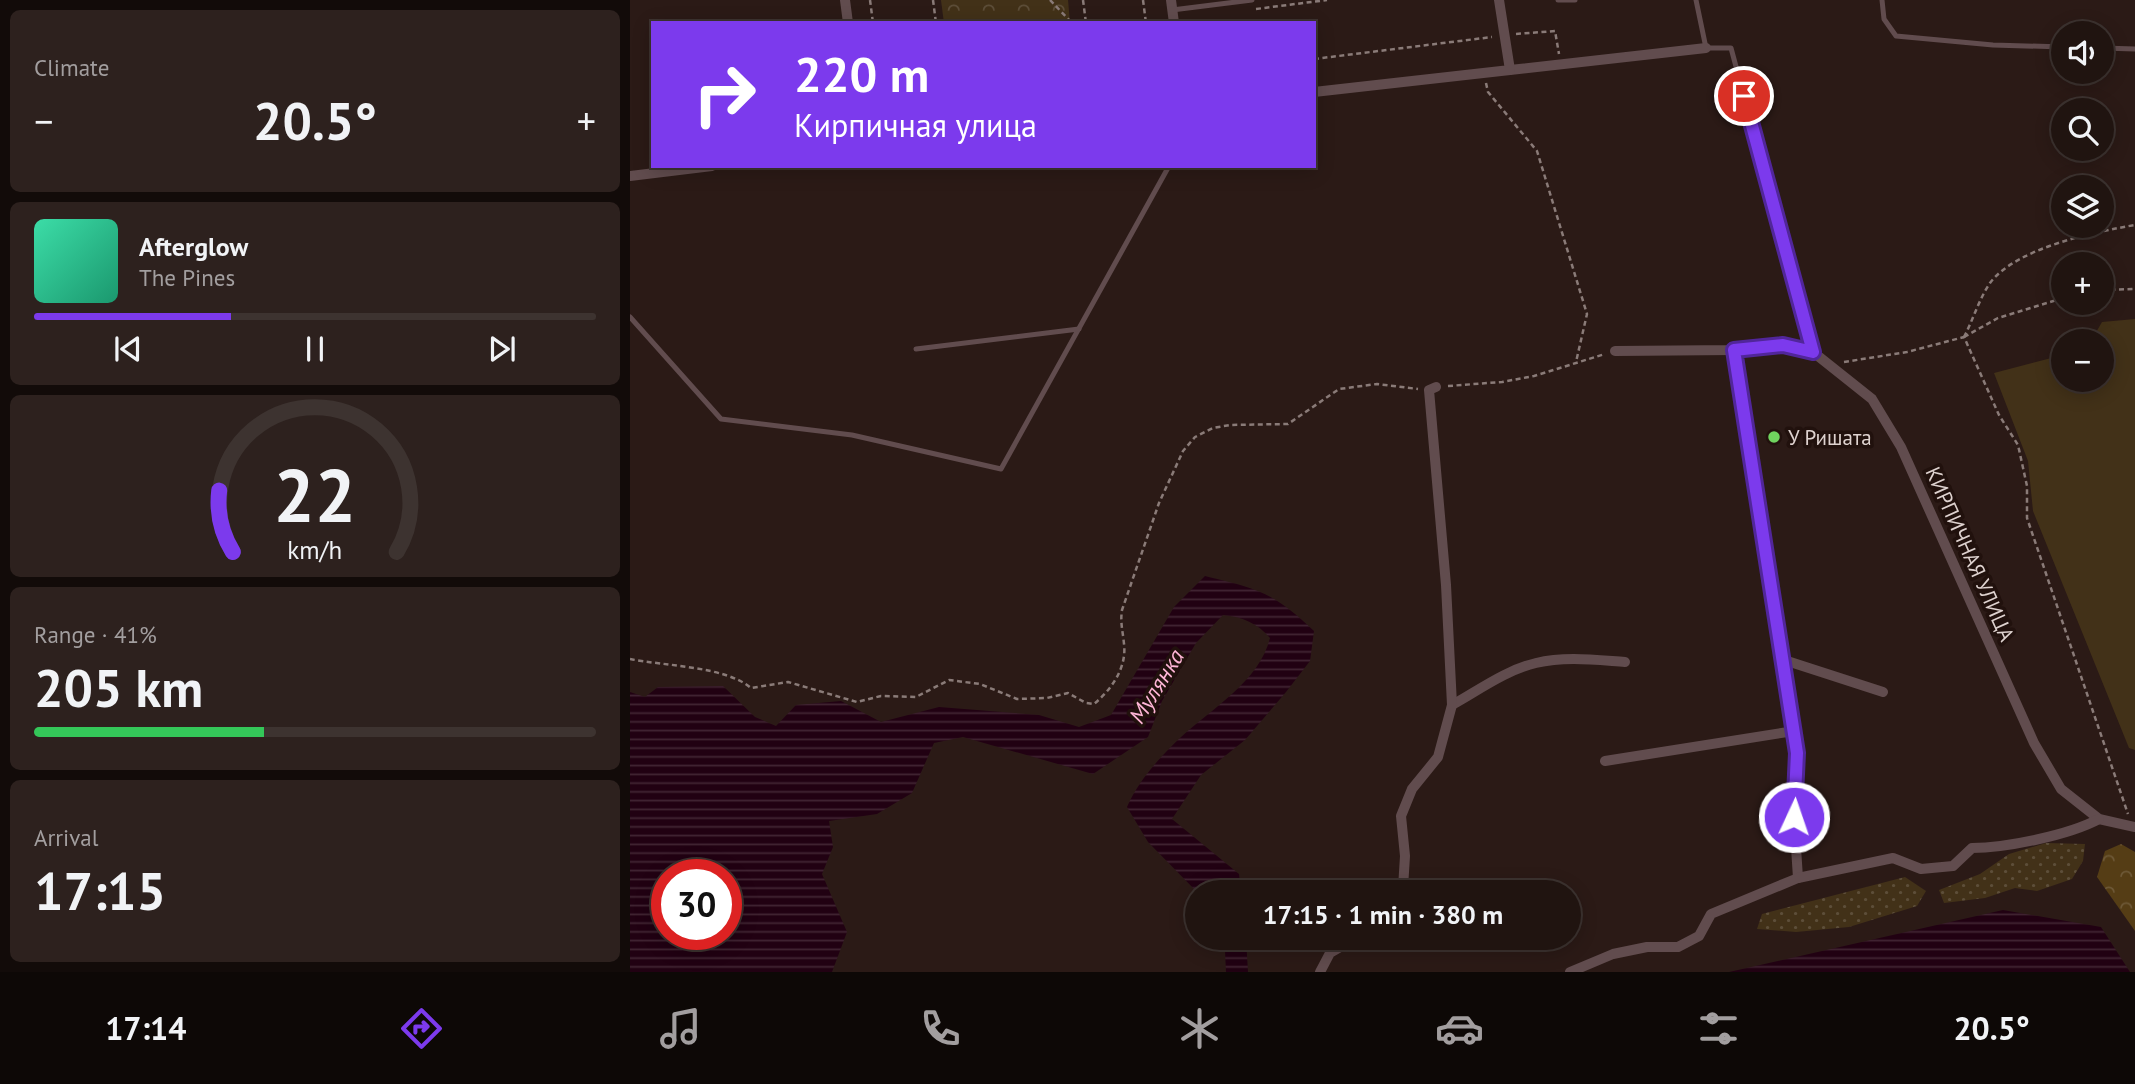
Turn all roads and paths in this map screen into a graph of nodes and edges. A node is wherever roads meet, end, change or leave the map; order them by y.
1 (845, 0) edge
2 (870, 0) edge
3 (933, 0) edge
4 (1050, 0) edge
5 (1083, 0) edge
6 (1143, 0) edge
7 (1252, 0) edge
8 (1265, 0) edge
9 (1327, 0) edge
10 (1499, 0) edge
11 (1558, 0) edge
12 (1575, 0) edge
13 (1696, 0) edge
14 (1882, 0) edge
15 (1171, 5) edge
16 (1266, 8) junction
17 (1253, 10) dead end
18 (848, 21) edge
19 (873, 21) edge
20 (936, 21) edge
21 (1070, 21) edge
22 (1086, 21) edge
23 (1146, 21) edge
24 (1503, 35) junction
25 (2051, 47) edge
26 (1706, 48) junction
27 (2114, 48) edge
28 (2135, 49) edge
29 (1316, 59) edge
30 (1560, 64) junction
31 (1510, 70) junction
32 (1316, 92) edge
33 (1488, 92) dead end
34 (697, 168) edge
35 (1168, 168) edge
36 (630, 177) edge
37 (2135, 225) edge
38 (2135, 289) edge
39 (2114, 290) edge
40 (2051, 302) edge
41 (630, 317) edge
42 (1079, 329) junction
43 (1964, 337) junction
44 (916, 349) dead end
45 (1734, 350) junction
46 (1615, 351) joint
47 (1813, 352) junction
48 (1576, 362) junction
49 (1830, 364) junction
50 (1432, 388) junction
51 (630, 659) edge
52 (1781, 659) junction
53 (1625, 662) dead end
54 (1883, 692) dead end
55 (1452, 705) junction
56 (1794, 731) junction
57 (1605, 761) dead end
58 (2099, 819) junction
59 (2132, 825) edge
60 (1798, 878) junction
61 (1404, 880) edge
62 (1335, 950) edge
63 (1320, 972) edge
64 (1570, 972) edge

1 - 18 street
2 - 19 path
3 - 20 path
4 - 21 path
5 - 22 path
6 - 23 path
7 - 15 lane
8 - 16 path
9 - 16 path
10 - 24 street
11 - 12 lane
13 - 26 lane
14 - 25 lane
16 - 17 path
24 - 29 path
24 - 30 path
24 - 31 street
26 - 30 street
26 - 47 lane
27 - 28 lane
30 - 31 street
31 - 32 street
33 - 48 path
34 - 36 street
35 - 42 lane
37 - 43 path
38 - 39 path
40 - 43 path
41 - 42 lane
42 - 44 lane
43 - 49 path
43 - 59 path
45 - 46 street, КИРПИЧНАЯ УЛИЦА
45 - 47 street, КИРПИЧНАЯ УЛИЦА
45 - 52 street
46 - 48 path
47 - 49 street, КИРПИЧНАЯ УЛИЦА
48 - 50 path
49 - 58 street, КИРПИЧНАЯ УЛИЦА
50 - 51 path
50 - 55 street
52 - 54 street
52 - 56 street
53 - 55 street
55 - 61 street
56 - 57 street
56 - 60 street
58 - 59 street, КИРПИЧНАЯ УЛИЦА
58 - 60 street
60 - 64 street
62 - 63 street

